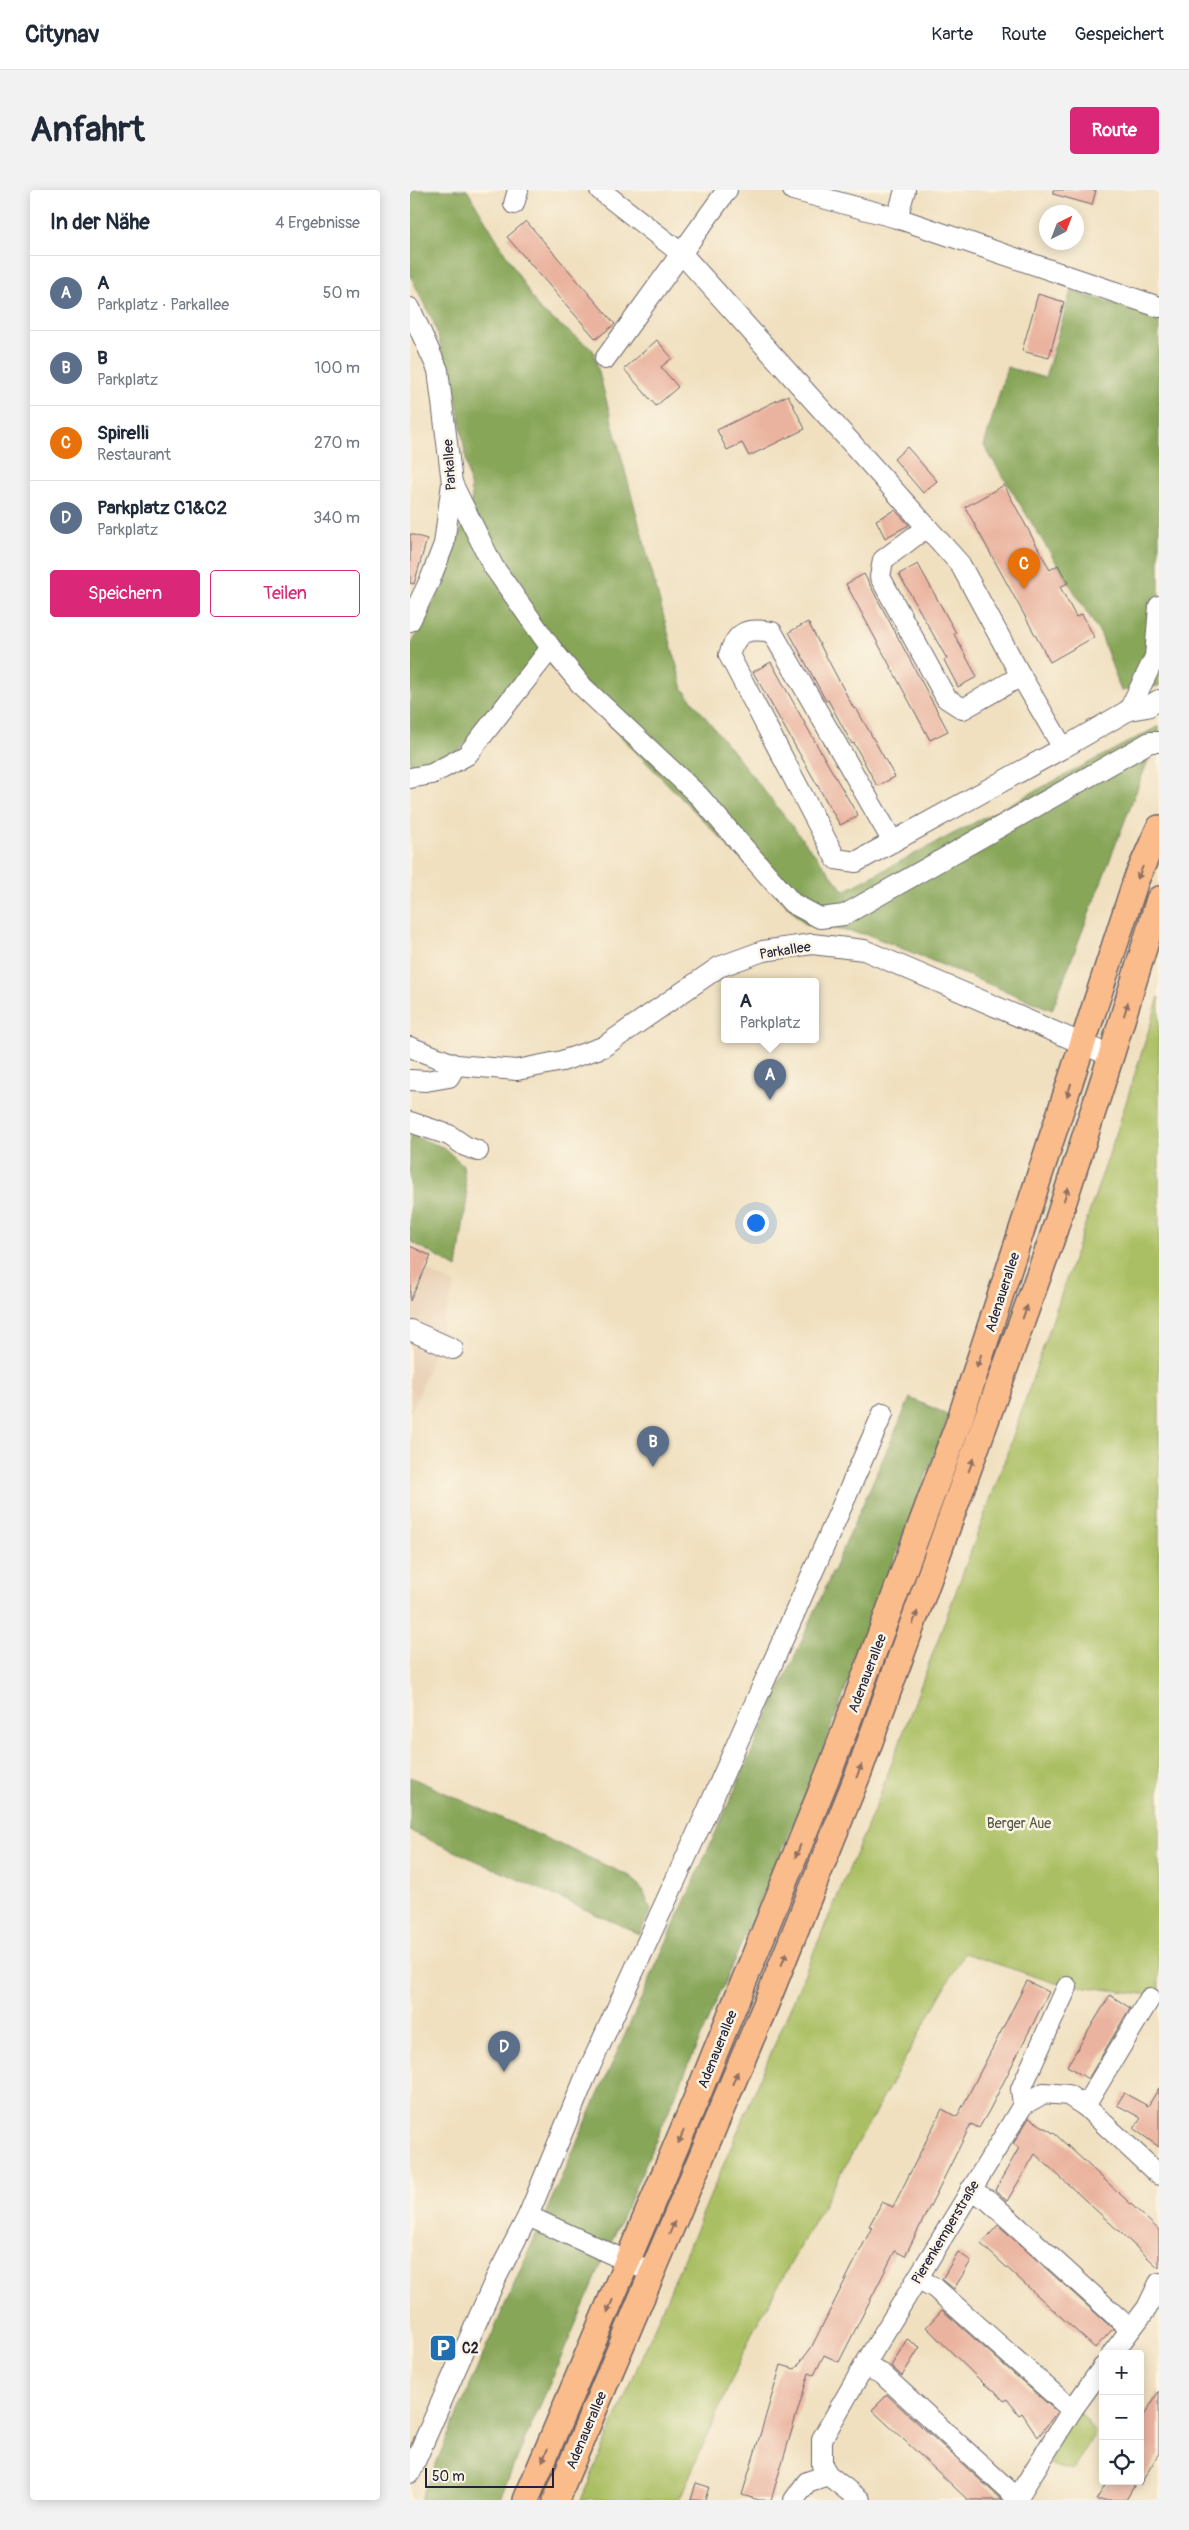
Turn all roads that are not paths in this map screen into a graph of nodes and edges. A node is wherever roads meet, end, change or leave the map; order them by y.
1 (600, 190) edge
2 (727, 190) edge
3 (793, 190) edge
4 (905, 190) edge
5 (897, 218) junction
6 (682, 254) junction
7 (1159, 307) edge
8 (410, 308) edge
9 (605, 359) dead end
10 (452, 483) junction
11 (928, 527) junction
12 (1159, 606) edge
13 (410, 620) edge
14 (551, 648) junction
15 (1021, 676) junction
16 (1159, 700) edge
17 (1129, 710) junction
18 (1159, 742) edge
19 (1063, 748) junction
20 (410, 778) edge
21 (1159, 828) edge
22 (893, 842) junction
23 (1159, 898) edge
24 (1084, 1044) junction
25 (410, 1047) edge
26 (1112, 1056) junction
27 (456, 1065) junction
28 (410, 1080) edge
29 (410, 1122) edge
30 (478, 1151) dead end
31 (410, 1330) edge
32 (453, 1349) dead end
33 (882, 1413) dead end
34 (1067, 1987) dead end
35 (1150, 1998) dead end
36 (1023, 2105) junction
37 (1085, 2106) junction
38 (1156, 2166) edge
39 (970, 2190) junction
40 (528, 2216) junction
41 (629, 2261) junction
42 (653, 2273) junction
43 (917, 2278) junction
44 (1159, 2284) edge
45 (1130, 2329) junction
46 (1115, 2350) edge
47 (864, 2366) junction
48 (1099, 2373) edge
49 (1072, 2410) junction
50 (410, 2473) edge
51 (828, 2475) junction
52 (1017, 2499) edge
53 (526, 2500) edge
54 (556, 2500) edge
55 (794, 2500) edge
56 (860, 2500) edge

1 - 6 street
2 - 6 street
3 - 5 street
4 - 5 street
5 - 7 street
6 - 9 street
6 - 11 street
8 - 10 street, Parkallee
10 - 13 street, Parkallee
10 - 14 street
11 - 15 street
11 - 15 street
12 - 17 street
14 - 18 street
14 - 20 street
15 - 19 street
16 - 17 street
17 - 19 street
19 - 22 street
21 -> 24 main road, Adenauerallee
22 - 22 street
26 -> 23 main road, Adenauerallee
24 - 26 street, Parkallee
24 - 27 street, Parkallee
24 -> 41 main road, Adenauerallee
25 - 27 street, Parkallee
42 -> 26 main road, Adenauerallee
27 - 28 street
29 - 30 street
31 - 32 street
33 - 40 street
34 - 36 street
35 - 37 street
36 - 37 street, Pierenkemperstraße
36 - 39 street, Pierenkemperstraße
37 - 38 street, Pierenkemperstraße
39 - 43 street, Pierenkemperstraße
39 - 45 street
40 - 41 street
40 - 50 street
41 - 42 street
41 -> 53 main road, Adenauerallee
42 - 54 main road, Adenauerallee
43 - 47 street, Pierenkemperstraße
43 - 49 street
44 - 45 street
45 - 46 street
47 - 51 street, Pierenkemperstraße
47 - 52 street
48 - 49 street
49 - 52 street
51 - 55 street
51 - 56 street

